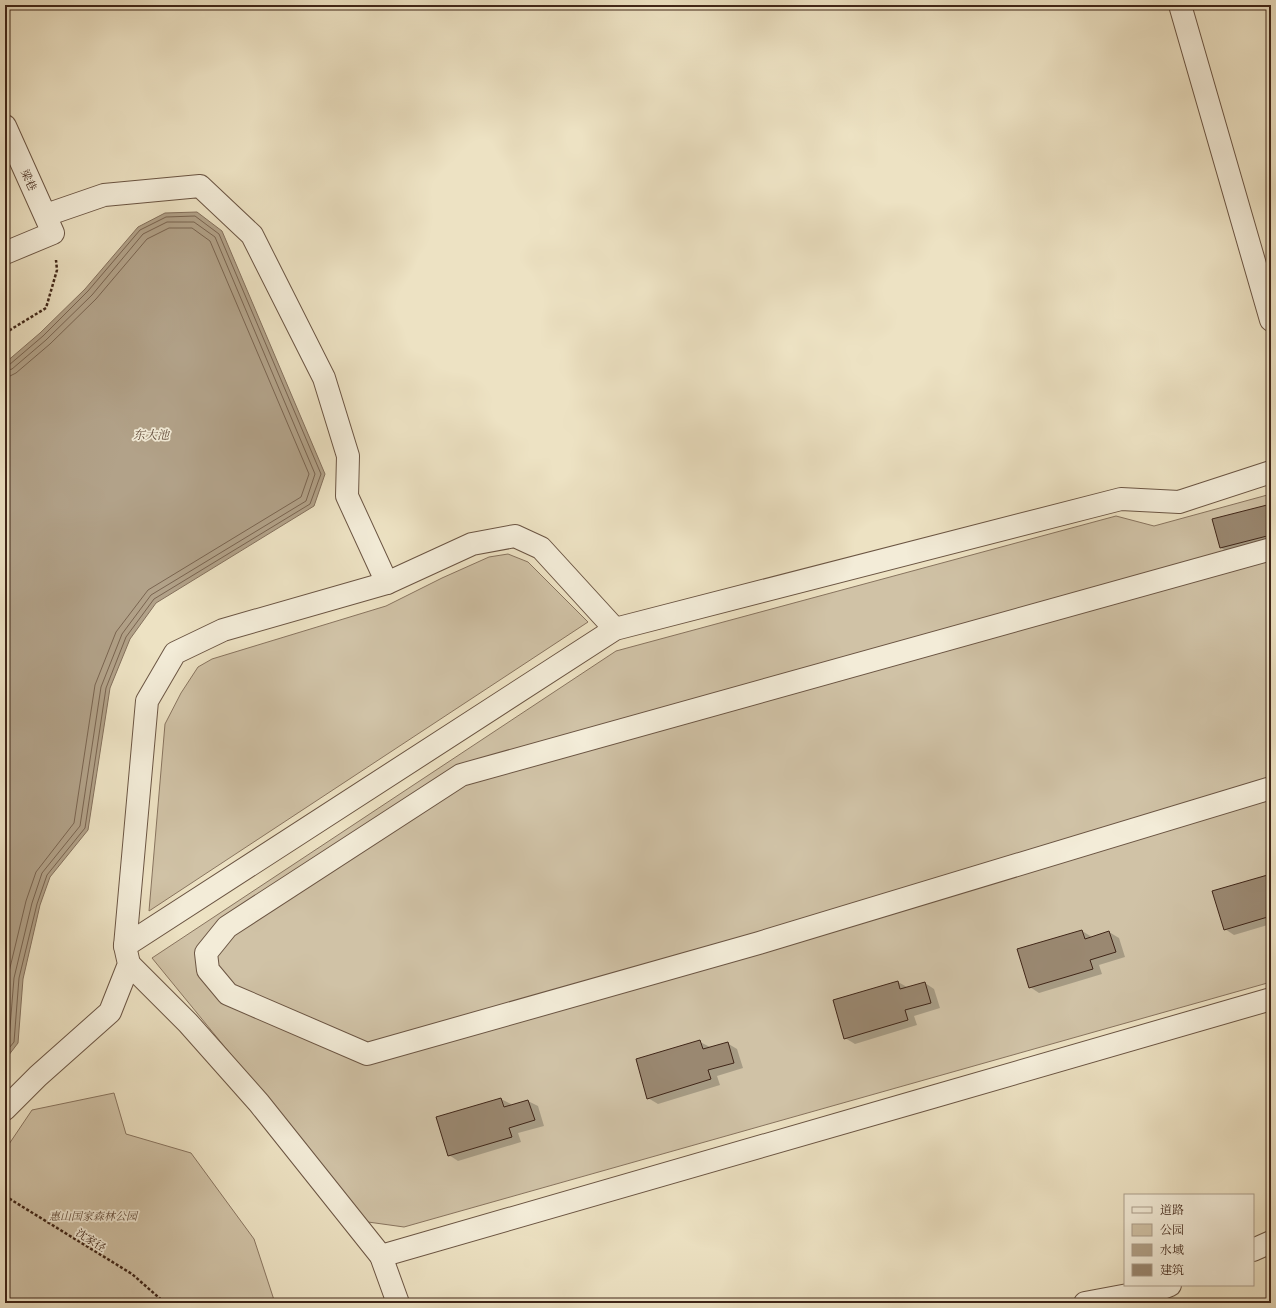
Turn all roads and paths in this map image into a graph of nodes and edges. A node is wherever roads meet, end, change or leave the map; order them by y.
1 (1180, 5) edge
2 (5, 126) edge
3 (49, 224) junction
4 (5, 253) edge
5 (1271, 320) edge
6 (5, 333) edge
7 (1271, 472) edge
8 (1271, 549) edge
9 (386, 583) junction
10 (615, 629) junction
11 (1271, 788) edge
12 (127, 955) junction
13 (1271, 999) edge
14 (5, 1109) edge
15 (5, 1196) edge
16 (1271, 1242) edge
17 (1254, 1250) edge
18 (382, 1256) junction
19 (1168, 1286) edge
20 (165, 1303) edge
21 (398, 1303) edge
22 (1085, 1303) edge

1 - 5 street
2 - 3 street, 梁巷
3 - 4 street
3 - 6 path
3 - 9 street
7 - 10 street
8 - 11 street
9 - 10 street
9 - 12 street
10 - 12 street
12 - 14 street
12 - 18 street
13 - 18 street
15 - 20 path, 沈家径
16 - 17 street
18 - 21 street
19 - 22 street

